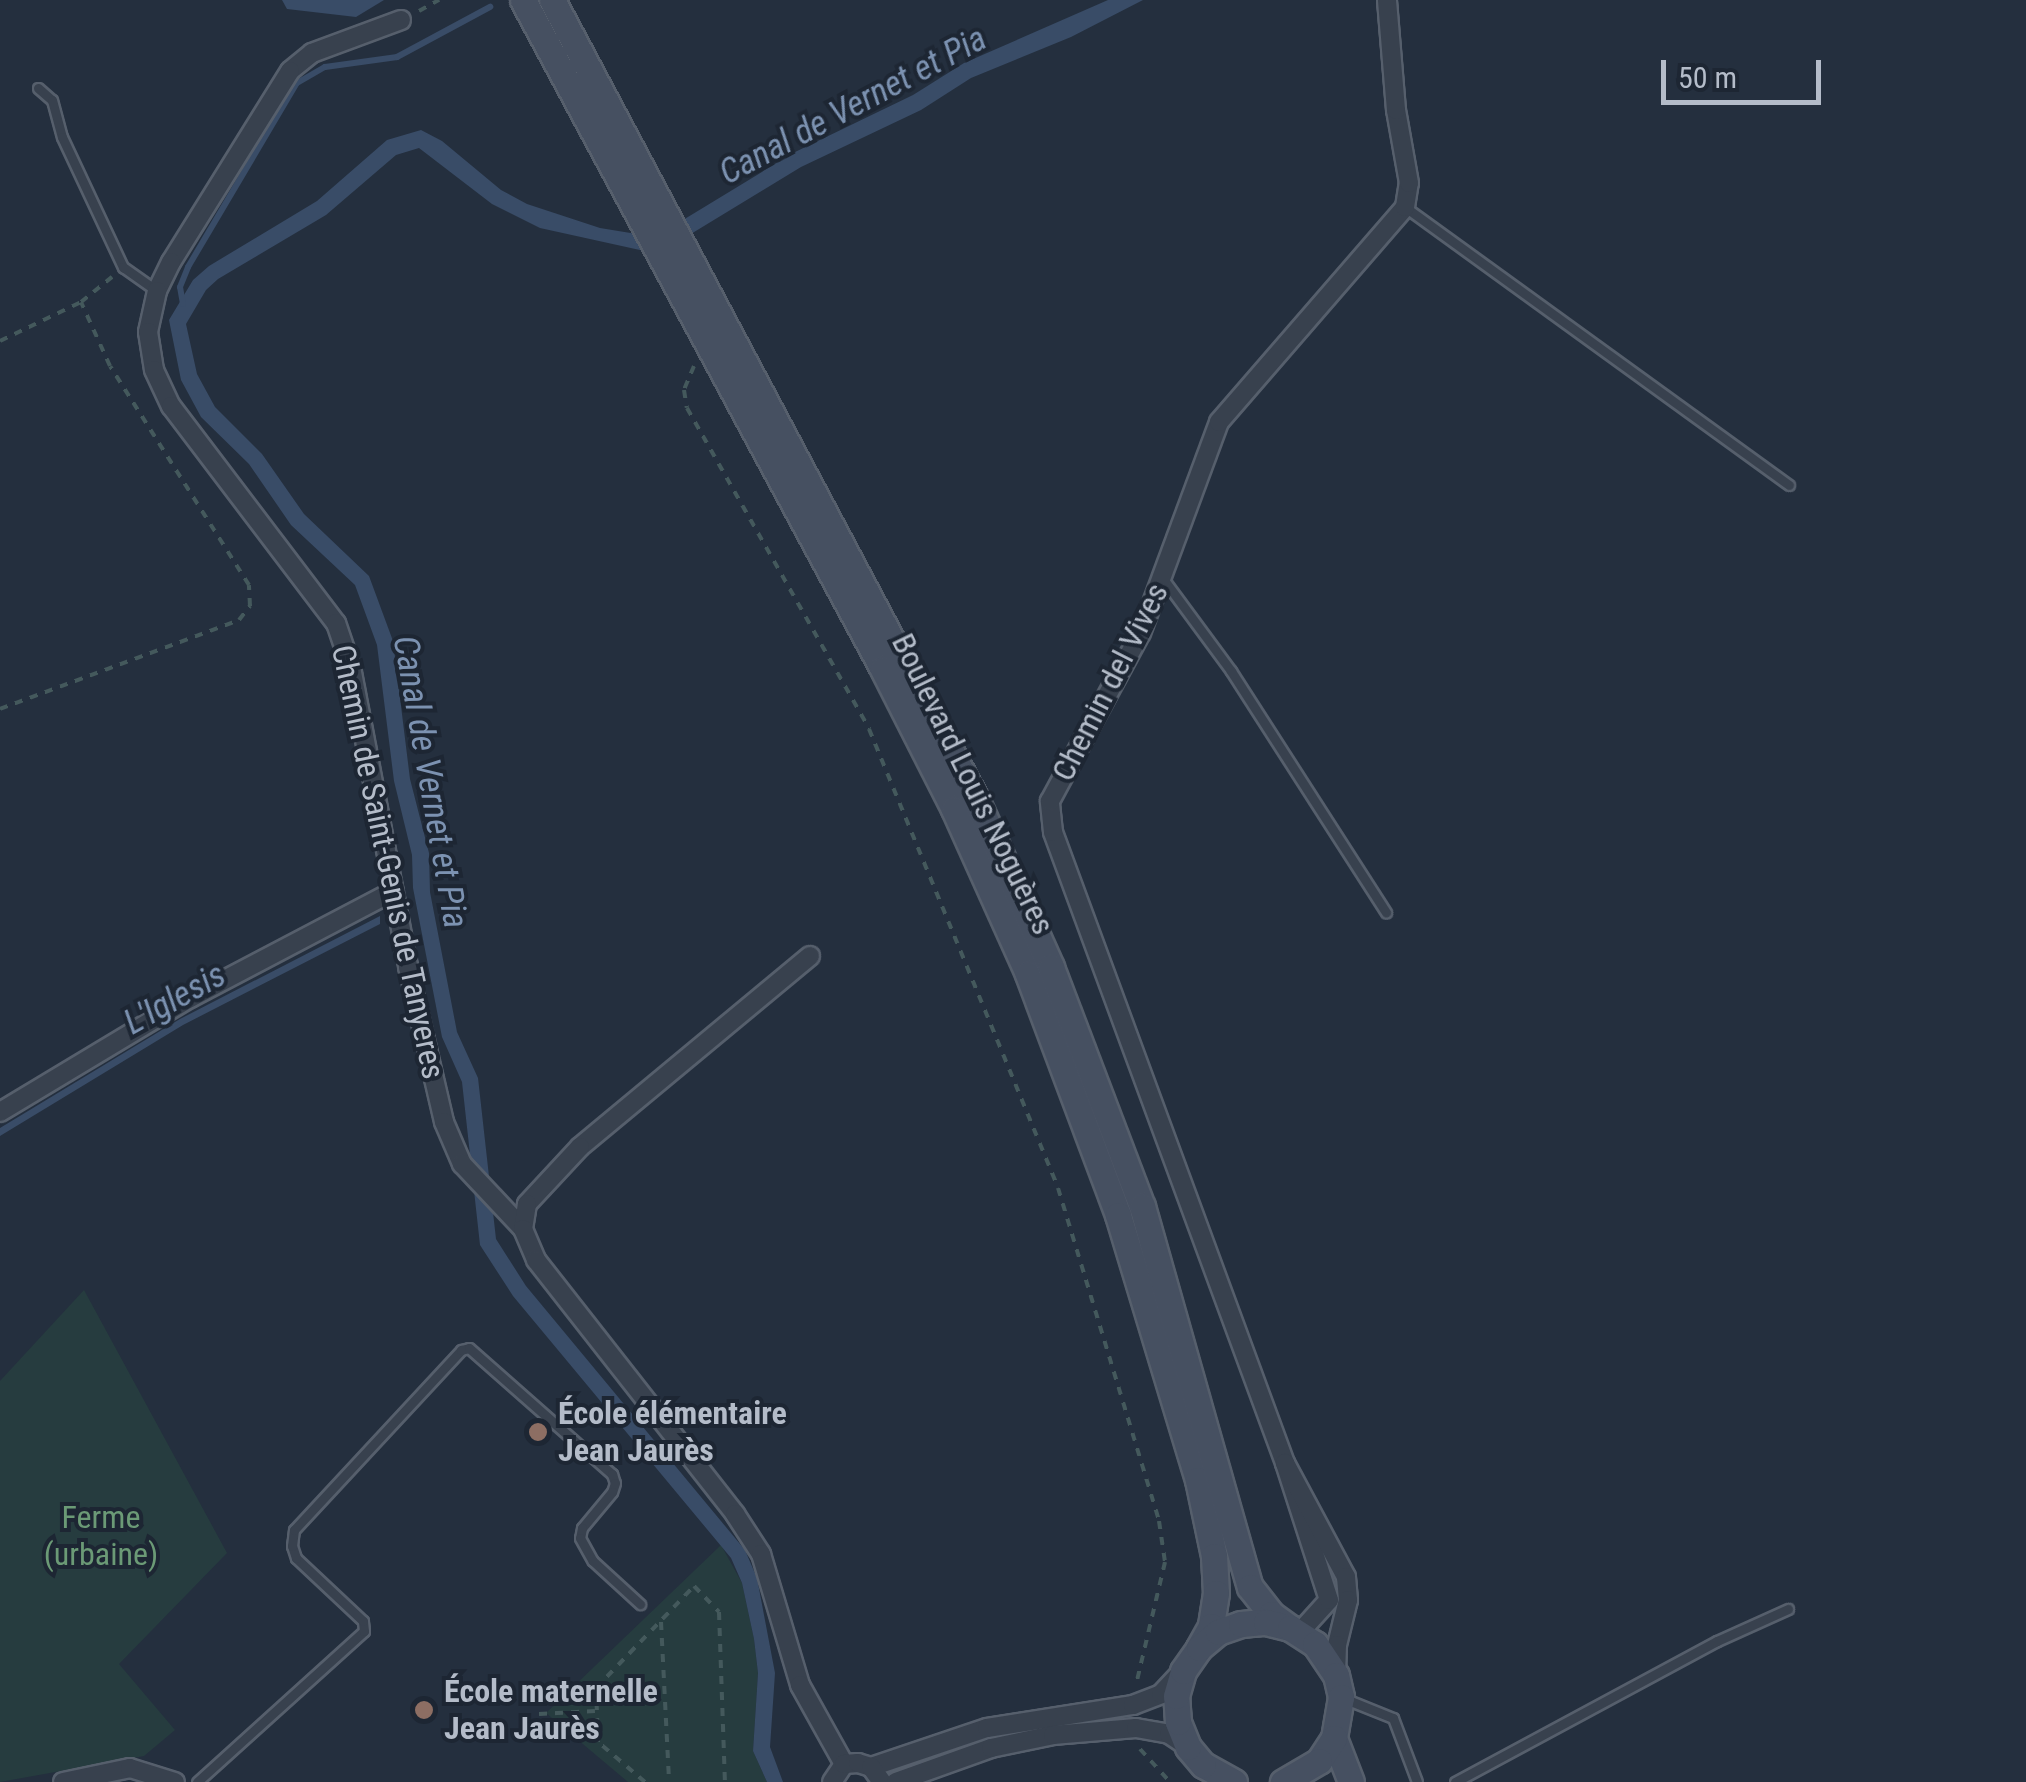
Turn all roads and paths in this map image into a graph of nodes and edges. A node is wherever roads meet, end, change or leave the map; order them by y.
1 (439, 0) edge
2 (523, 0) edge
3 (552, 0) edge
4 (1386, 0) edge
5 (401, 20) joint
6 (38, 88) dead end
7 (1406, 208) junction
8 (655, 218) junction
9 (680, 266) junction
10 (123, 267) junction
11 (157, 292) junction
12 (81, 302) junction
13 (0, 342) edge
14 (691, 352) dead end
15 (1789, 485) dead end
16 (1164, 580) junction
17 (0, 709) edge
18 (394, 891) junction
19 (1386, 912) dead end
20 (810, 956) dead end
21 (0, 1112) edge
22 (523, 1229) junction
23 (1285, 1462) junction
24 (640, 1604) dead end
25 (1788, 1609) dead end
26 (661, 1621) junction
27 (1295, 1630) junction
28 (1198, 1648) junction
29 (1183, 1671) junction
30 (1133, 1706) junction
31 (1338, 1708) junction
32 (1366, 1708) junction
33 (596, 1710) junction
34 (540, 1714) dead end
35 (1136, 1728) junction
36 (1188, 1747) junction
37 (844, 1764) junction
38 (876, 1774) edge
39 (63, 1782) edge
40 (176, 1782) edge
41 (197, 1782) edge
42 (645, 1782) edge
43 (670, 1782) edge
44 (725, 1782) edge
45 (831, 1782) edge
46 (896, 1782) edge
47 (1170, 1782) edge
48 (1234, 1782) edge
49 (1283, 1782) edge
50 (1351, 1782) edge
51 (1417, 1782) edge
52 (1455, 1782) edge

1 - 5 path
2 - 8 main road, Boulevard Louis Noguères
3 - 8 main road, Boulevard Louis Noguères
4 - 7 street
5 - 11 street, Chemin de Saint-Genis de Tanyeres
6 - 10 lane
7 - 15 lane
7 - 16 street, Chemin del Vives
8 - 9 main road, Boulevard Louis Noguères
9 - 27 main road, Boulevard Louis Noguères
9 - 28 main road, Boulevard Louis Noguères
10 - 11 lane
10 - 12 path
11 - 18 street, Chemin de Saint-Genis de Tanyeres
12 - 13 path
12 - 17 path
14 - 30 path
16 - 19 lane
16 - 23 street, Chemin del Vives
18 - 21 street
18 - 22 street, Chemin de Saint-Genis de Tanyeres
20 - 22 street
22 - 37 street
23 - 27 street, Chemin del Vives
23 - 31 street, Chemin del Vives
24 - 41 lane
25 - 52 lane
26 - 33 path
26 - 43 path
26 - 44 path
27 - 28 main road
27 - 31 main road, Boulevard Louis Noguères
28 - 29 main road
29 - 30 street
29 - 36 main road
30 - 38 street
31 - 32 lane
31 - 32 lane
31 - 49 main road
31 - 50 main road
32 - 51 lane
33 - 34 path
33 - 42 path
35 - 36 street
35 - 46 street
35 - 47 path
36 - 48 main road
37 - 38 street
37 - 45 street
39 - 40 street

